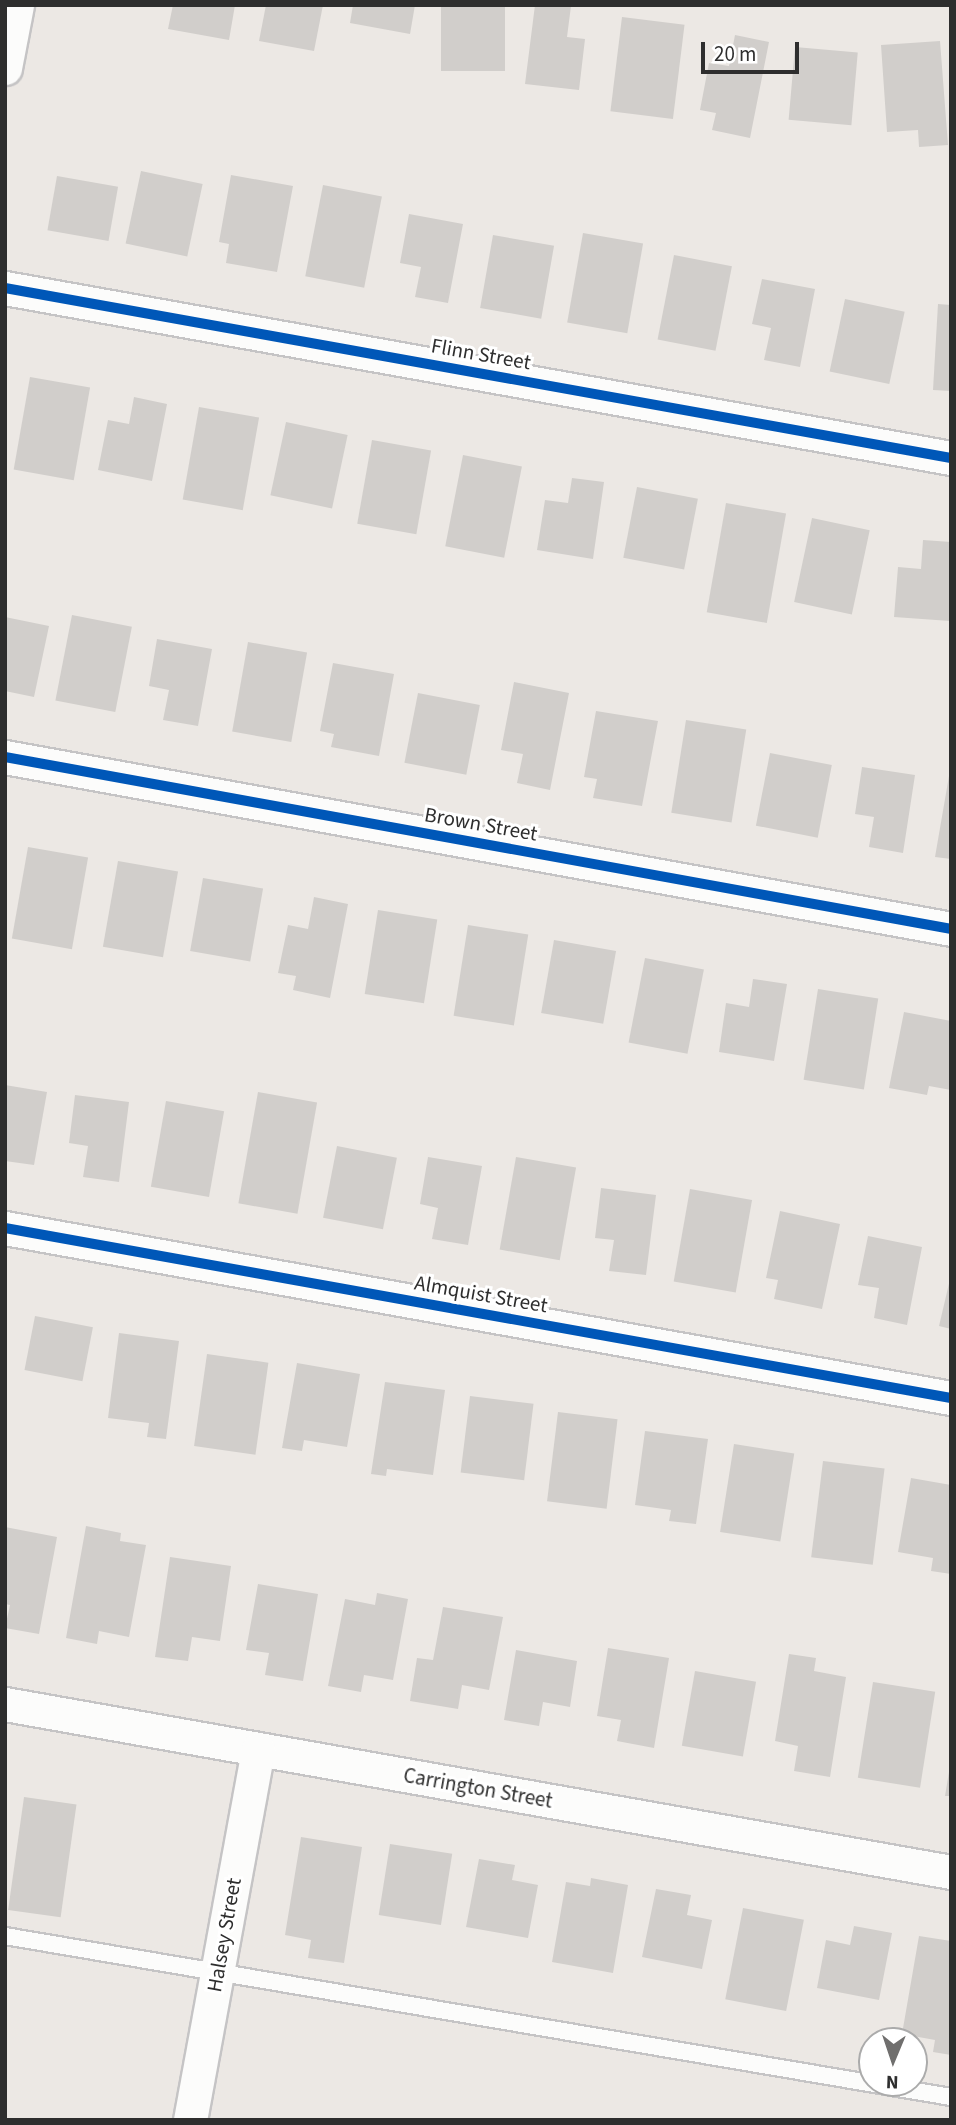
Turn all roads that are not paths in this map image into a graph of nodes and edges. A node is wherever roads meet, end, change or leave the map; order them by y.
1 (17, 5) edge
2 (5, 68) edge
3 (5, 288) edge
4 (951, 458) edge
5 (5, 757) edge
6 (951, 929) edge
7 (5, 1228) edge
8 (951, 1398) edge
9 (5, 1704) edge
10 (258, 1749) junction
11 (951, 1872) edge
12 (5, 1936) edge
13 (218, 1973) junction
14 (951, 2097) edge
15 (190, 2120) edge

1 - 2 street
3 - 4 street, Flinn Street
5 - 6 street, Brown Street
7 - 8 street, Almquist Street
9 - 10 street, Carrington Street
10 - 11 street, Carrington Street
10 - 13 street, Halsey Street
12 - 13 lane
13 - 14 lane
13 - 15 street, Halsey Street

